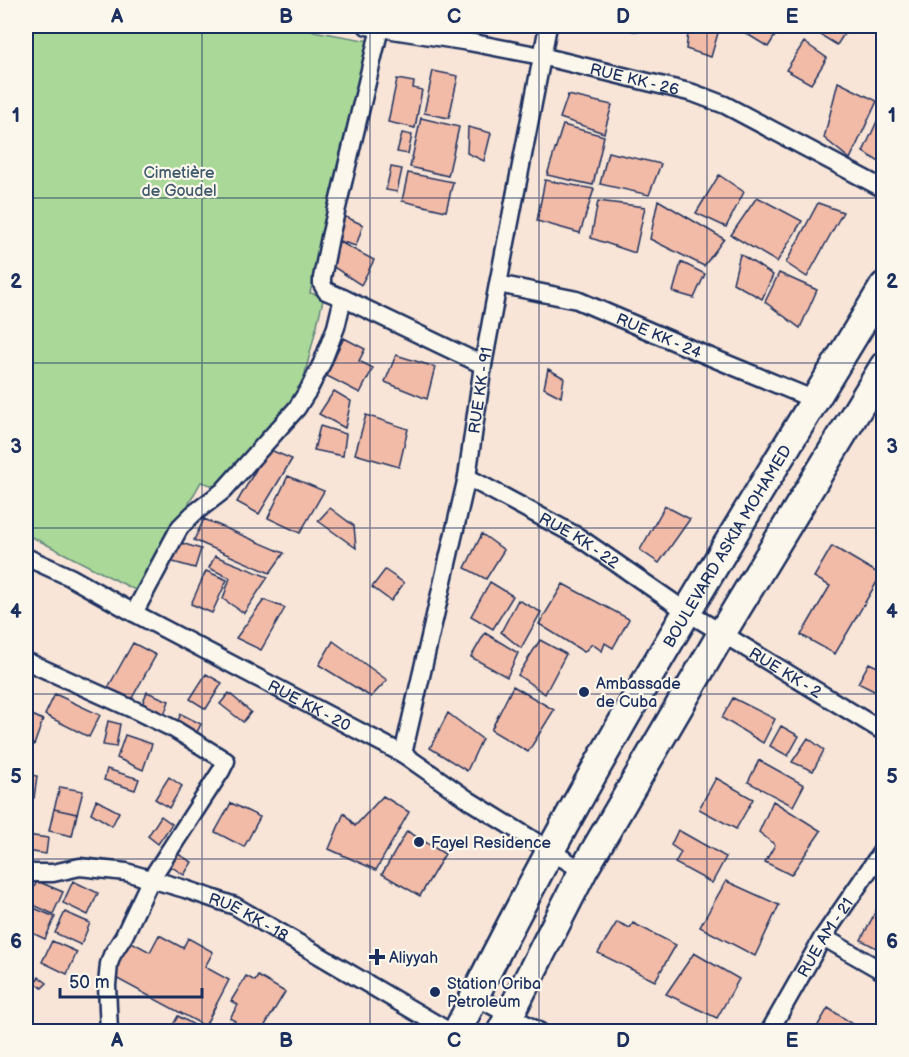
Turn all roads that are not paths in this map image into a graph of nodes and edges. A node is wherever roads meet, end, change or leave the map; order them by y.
1 (548, 26) edge
2 (374, 27) edge
3 (542, 56) junction
4 (884, 189) edge
5 (498, 284) junction
6 (884, 286) edge
7 (343, 298) junction
8 (483, 366) junction
9 (880, 379) edge
10 (815, 400) junction
11 (467, 477) junction
12 (26, 557) edge
13 (687, 612) junction
14 (134, 614) junction
15 (722, 633) junction
16 (26, 661) edge
17 (884, 732) edge
18 (403, 754) junction
19 (884, 848) edge
20 (550, 849) junction
21 (26, 871) edge
22 (584, 871) junction
23 (151, 879) junction
24 (823, 937) junction
25 (884, 972) edge
26 (474, 996) junction
27 (505, 1023) edge
28 (109, 1032) edge
29 (450, 1032) edge
30 (457, 1032) edge
31 (540, 1032) edge
32 (769, 1032) edge

1 - 3 street, RUE KK - 91
2 - 3 street, RUE KK - 26
2 - 7 street
3 - 4 street, RUE KK - 26
3 - 5 street, RUE KK - 91
5 - 8 street, RUE KK - 91
5 - 10 street, RUE KK - 24
6 - 10 main road, BOULEVARD ASKIA MOHAMED
7 - 8 street
7 - 14 street
8 - 11 street, RUE KK - 91
9 - 15 main road
10 - 13 main road, BOULEVARD ASKIA MOHAMED
11 - 13 street, RUE KK - 22
11 - 18 street, RUE KK - 91
12 - 14 street, RUE KK - 20
13 - 15 street, RUE KK - 2
13 - 20 main road, BOULEVARD ASKIA MOHAMED
14 - 18 street, RUE KK - 20
15 - 17 street, RUE KK - 2
15 - 22 main road
16 - 23 street
18 - 20 street, RUE KK - 20
19 - 24 street, RUE AM - 21
20 - 22 street, RUE KK - 20
20 - 26 main road, BOULEVARD ASKIA MOHAMED
21 - 23 street, RUE KK - 18
22 - 27 main road
23 - 28 street
23 - 29 street, RUE KK - 18
24 - 25 street
24 - 32 street, RUE AM - 21
26 - 27 street
26 - 30 main road, BOULEVARD ASKIA MOHAMED
27 - 31 street

